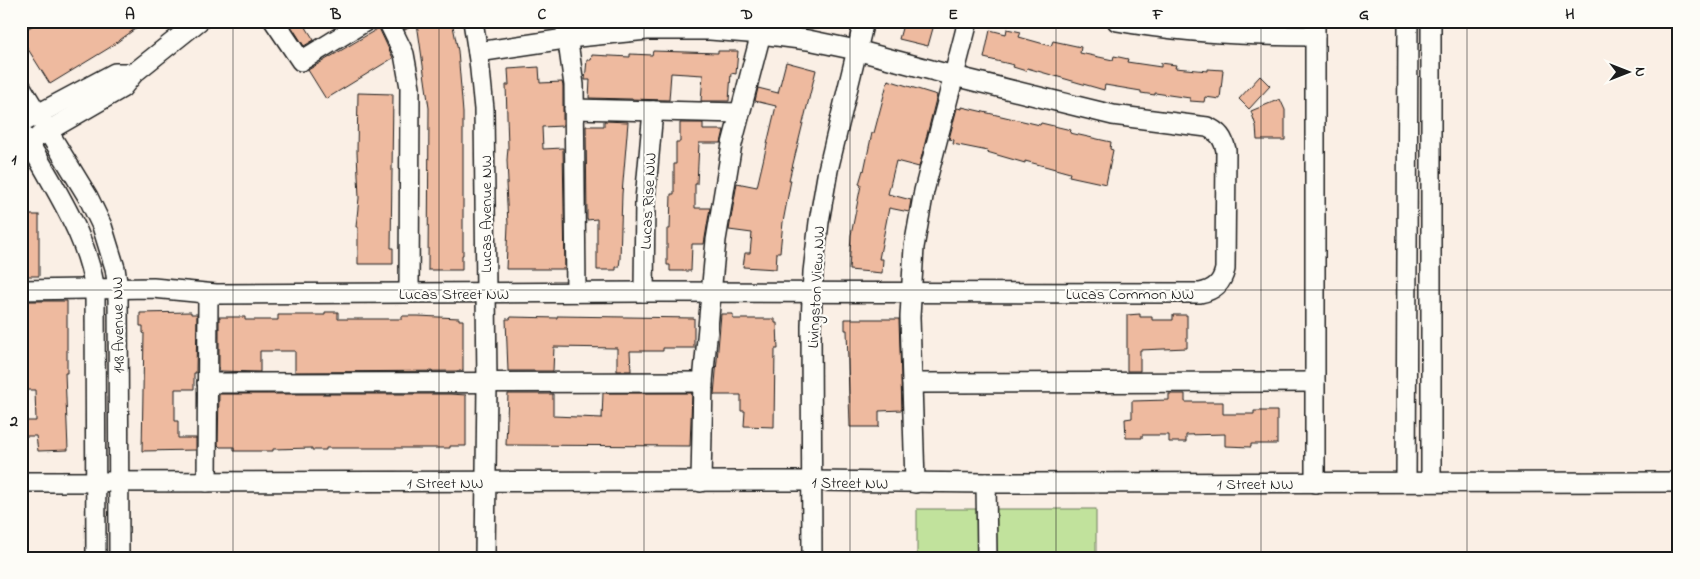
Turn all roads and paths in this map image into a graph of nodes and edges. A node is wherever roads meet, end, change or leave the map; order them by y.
1 (199, 21) edge
2 (274, 21) edge
3 (366, 21) edge
4 (388, 21) edge
5 (473, 21) edge
6 (864, 21) edge
7 (968, 21) edge
8 (1117, 21) edge
9 (1408, 21) edge
10 (1431, 21) edge
11 (762, 28) edge
12 (1315, 29) edge
13 (567, 30) edge
14 (856, 50) junction
15 (478, 52) junction
16 (134, 73) junction
17 (954, 76) junction
18 (21, 87) edge
19 (574, 109) junction
20 (653, 111) junction
21 (740, 112) junction
22 (29, 118) edge
23 (49, 132) junction
24 (24, 139) edge
25 (95, 289) junction
26 (118, 289) junction
27 (21, 290) edge
28 (576, 292) junction
29 (644, 292) junction
30 (409, 293) junction
31 (486, 293) junction
32 (711, 293) junction
33 (812, 293) junction
34 (911, 293) junction
35 (208, 294) junction
36 (703, 382) junction
37 (1315, 382) junction
38 (207, 383) junction
39 (487, 383) junction
40 (912, 383) junction
41 (812, 481) junction
42 (21, 482) edge
43 (96, 482) junction
44 (118, 482) junction
45 (207, 482) junction
46 (487, 482) junction
47 (702, 482) junction
48 (1406, 482) junction
49 (1431, 482) junction
50 (1679, 482) edge
51 (915, 483) junction
52 (986, 483) junction
53 (1315, 483) junction
54 (96, 558) edge
55 (118, 558) edge
56 (485, 558) edge
57 (812, 558) edge
58 (987, 558) edge

1 - 16 street
2 - 3 street
4 - 30 street
5 - 15 street, Lucas Avenue NW
6 - 14 street, Livingston View NW
7 - 17 street
8 - 12 street
9 - 48 street
10 - 49 street
11 - 13 street, Lucas Common NW
11 - 14 street, Lucas Common NW
11 - 21 street
12 - 37 street
13 - 15 street, Lucas Common NW
13 - 19 street
14 - 17 street, Lucas Common NW
14 - 33 street, Livingston View NW
15 - 31 street, Lucas Avenue NW
16 - 22 street
16 - 23 street
17 - 34 street
17 - 34 street, Lucas Common NW
18 - 22 street, 148 Avenue NW
19 - 20 street
19 - 28 street
20 - 21 street
20 - 29 street, Lucas Rise NW
21 - 32 street
22 - 23 street, 148 Avenue NW
23 - 24 street
23 - 26 street, 148 Avenue NW
24 - 25 street, 148 Avenue NW
25 - 26 street, Lucas Street NW
25 - 27 street, Lucas Street NW
25 - 43 street, 148 Avenue NW
26 - 35 street, Lucas Street NW
26 - 44 street, 148 Avenue NW
28 - 29 street, Lucas Street NW
28 - 31 street, Lucas Street NW
29 - 32 street, Lucas Street NW
30 - 31 street, Lucas Street NW
30 - 35 street, Lucas Street NW
31 - 39 street, Lucas Avenue NW
32 - 33 street, Lucas Street NW
32 - 36 street
33 - 34 street, Lucas Common NW
33 - 41 street, Livingston View NW
34 - 40 street
35 - 38 street
36 - 39 street
36 - 47 street
37 - 40 street
37 - 53 street
38 - 39 street
38 - 45 street
39 - 46 street, Lucas Avenue NW
40 - 51 street
41 - 47 street, 1 Street NW
41 - 51 street, 1 Street NW
41 - 57 street, Livingston View NW
42 - 43 street, 1 Street NW
43 - 44 street, 1 Street NW
43 - 54 street, 148 Avenue NW
44 - 45 street, 1 Street NW
44 - 55 street, 148 Avenue NW
45 - 46 street, 1 Street NW
46 - 47 street, 1 Street NW
46 - 56 street, Lucas Avenue NW
48 - 49 street, 1 Street NW
48 - 53 street, 1 Street NW
49 - 50 street, 1 Street NW
51 - 52 street, 1 Street NW
52 - 53 street, 1 Street NW
52 - 58 street

